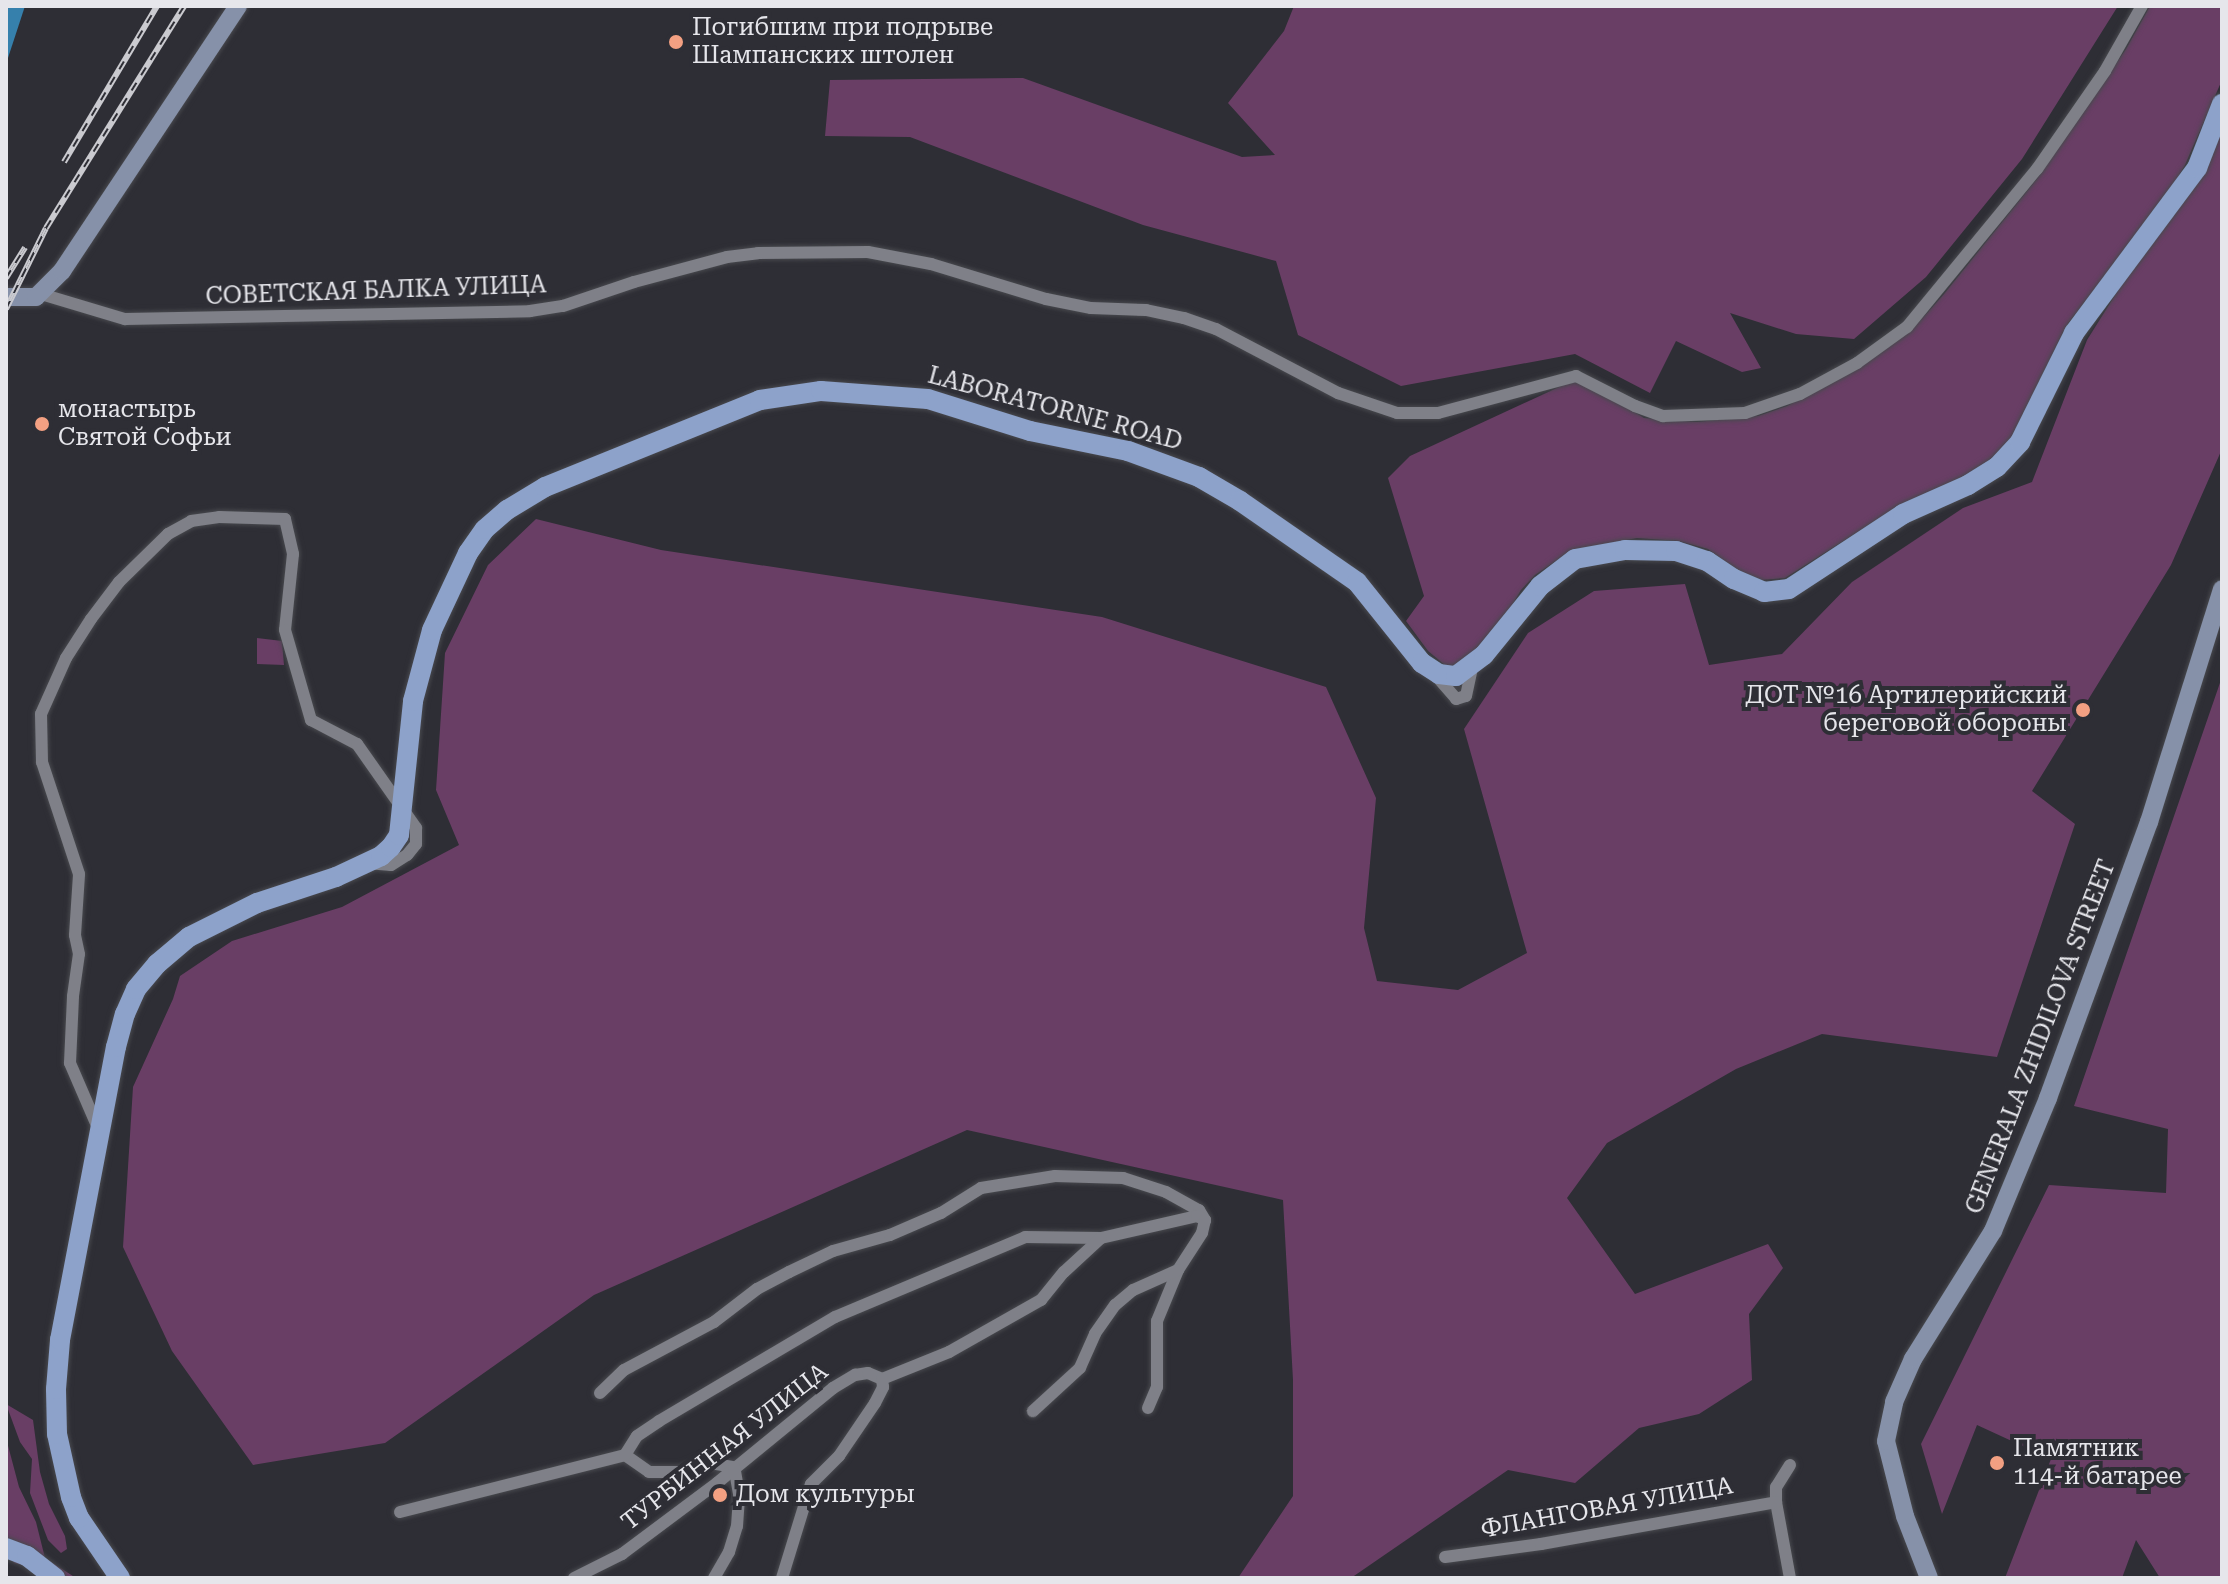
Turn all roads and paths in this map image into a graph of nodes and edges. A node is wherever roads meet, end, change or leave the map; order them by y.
1 (238, 6) edge
2 (2142, 6) edge
3 (2222, 104) edge
4 (41, 294) junction
5 (6, 297) edge
6 (2222, 589) edge
7 (403, 802) junction
8 (99, 1131) junction
9 (1201, 1218) junction
10 (1101, 1238) junction
11 (1178, 1270) junction
12 (882, 1379) junction
13 (600, 1393) dead end
14 (1148, 1408) dead end
15 (1033, 1411) dead end
16 (625, 1455) junction
17 (1790, 1465) dead end
18 (734, 1467) junction
19 (1776, 1502) junction
20 (400, 1512) dead end
21 (6, 1548) edge
22 (1445, 1557) dead end
23 (1923, 1575) edge
24 (55, 1578) edge
25 (120, 1578) edge
26 (574, 1578) edge
27 (714, 1578) edge
28 (782, 1578) edge
29 (1790, 1578) edge

1 - 4 main road
2 - 4 street, СОВЕТСКАЯ БАЛКА УЛИЦА
3 - 7 main road, LABORATORNE ROAD
4 - 5 main road
6 - 23 main road, GENERALA ZHIDILOVA STREET
7 - 8 main road, LABORATORNE ROAD
7 - 8 street
8 - 25 main road, LABORATORNE ROAD
9 - 10 street
9 - 11 street
9 - 13 street
10 - 12 street, ТУРБИННАЯ УЛИЦА
10 - 16 street
11 - 14 street
11 - 15 street
12 - 18 street, ТУРБИННАЯ УЛИЦА
12 - 28 street
16 - 18 street
16 - 20 street
17 - 19 street
18 - 26 street, ТУРБИННАЯ УЛИЦА
18 - 27 street
19 - 22 street, ФЛАНГОВАЯ УЛИЦА
19 - 29 street
21 - 24 main road

